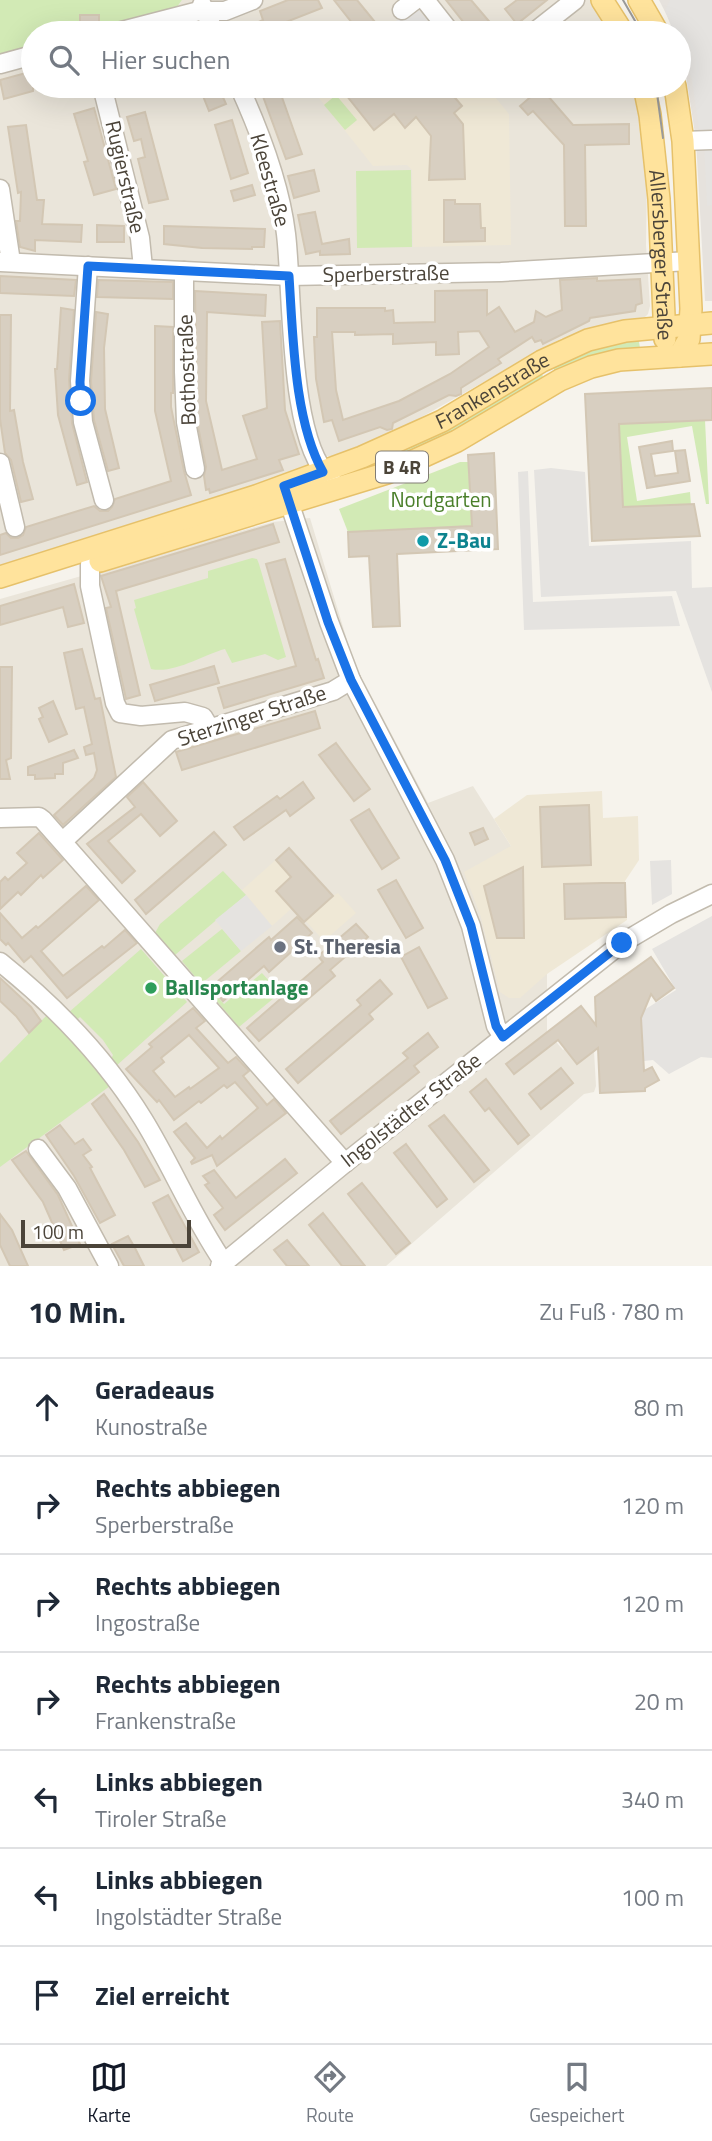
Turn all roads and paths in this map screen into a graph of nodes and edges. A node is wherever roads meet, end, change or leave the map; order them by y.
1 (253, 0) edge
2 (425, 0) edge
3 (575, 0) edge
4 (602, 0) edge
5 (639, 0) edge
6 (203, 6) edge
7 (160, 21) edge
8 (442, 21) edge
9 (548, 21) edge
10 (615, 21) edge
11 (650, 21) edge
12 (21, 58) edge
13 (0, 64) edge
14 (105, 98) edge
15 (244, 98) edge
16 (646, 98) edge
17 (677, 98) edge
18 (712, 140) edge
19 (683, 141) junction
20 (684, 172) junction
21 (656, 173) junction
22 (0, 188) edge
23 (689, 261) junction
24 (6, 262) edge
25 (662, 262) junction
26 (88, 266) junction
27 (143, 268) junction
28 (184, 271) junction
29 (289, 276) junction
30 (702, 323) edge
31 (664, 326) junction
32 (712, 354) edge
33 (679, 356) junction
34 (535, 365) junction
35 (550, 385) junction
36 (0, 463) edge
37 (195, 469) dead end
38 (323, 472) junction
39 (341, 489) junction
40 (287, 495) junction
41 (104, 500) dead end
42 (15, 527) dead end
43 (90, 564) junction
44 (0, 577) edge
45 (0, 591) edge
46 (351, 680) junction
47 (209, 727) junction
48 (0, 818) edge
49 (63, 841) junction
50 (712, 894) edge
51 (0, 962) edge
52 (503, 1037) junction
53 (38, 1149) dead end
54 (345, 1163) junction
55 (222, 1264) edge
56 (109, 1266) edge

1 - 6 street
2 - 8 street
3 - 9 street
4 - 10 main road
5 - 11 main road
6 - 7 street
12 - 13 street
14 - 27 street, Rugierstraße
15 - 29 street, Kleestraße
16 - 21 main road, Allersberger Straße
17 - 19 main road, Allersberger Straße
18 - 19 street
19 - 20 main road, Allersberger Straße
20 - 21 main road
20 - 23 main road, Allersberger Straße
21 - 25 main road, Allersberger Straße
22 - 24 street
23 - 25 street, Sperberstraße
23 - 30 main road, Allersberger Straße
24 - 26 street, Sperberstraße
25 - 29 street, Sperberstraße
25 - 31 main road, Allersberger Straße
26 - 27 street, Sperberstraße
26 - 41 street
27 - 28 street, Sperberstraße
28 - 29 street, Sperberstraße
28 - 37 street, Bothostraße
29 - 38 street, Kleestraße
30 - 31 main road, Frankenstraße / B 4R
30 - 33 main road, Allersberger Straße
31 - 33 main road, Allersberger Straße
31 - 34 main road, Frankenstraße / B 4R
32 - 33 main road, Frankenstraße / B 4R
33 - 35 main road, Frankenstraße / B 4R
34 - 35 main road
34 - 38 main road, Frankenstraße / B 4R
35 - 39 main road, Frankenstraße / B 4R
36 - 42 street
38 - 39 street
38 - 40 main road, Frankenstraße / B 4R
39 - 40 main road, Frankenstraße / B 4R
40 - 43 main road, Frankenstraße / B 4R
40 - 44 main road, Frankenstraße / B 4R
40 - 46 street
43 - 45 main road, Frankenstraße / B 4R
43 - 47 street
46 - 47 street, Sterzinger Straße
46 - 52 street
47 - 49 street, Sterzinger Straße
48 - 49 street
49 - 54 street
50 - 52 street, Ingolstädter Straße
51 - 55 street
52 - 54 street, Ingolstädter Straße
53 - 56 street
54 - 55 street, Ingolstädter Straße

